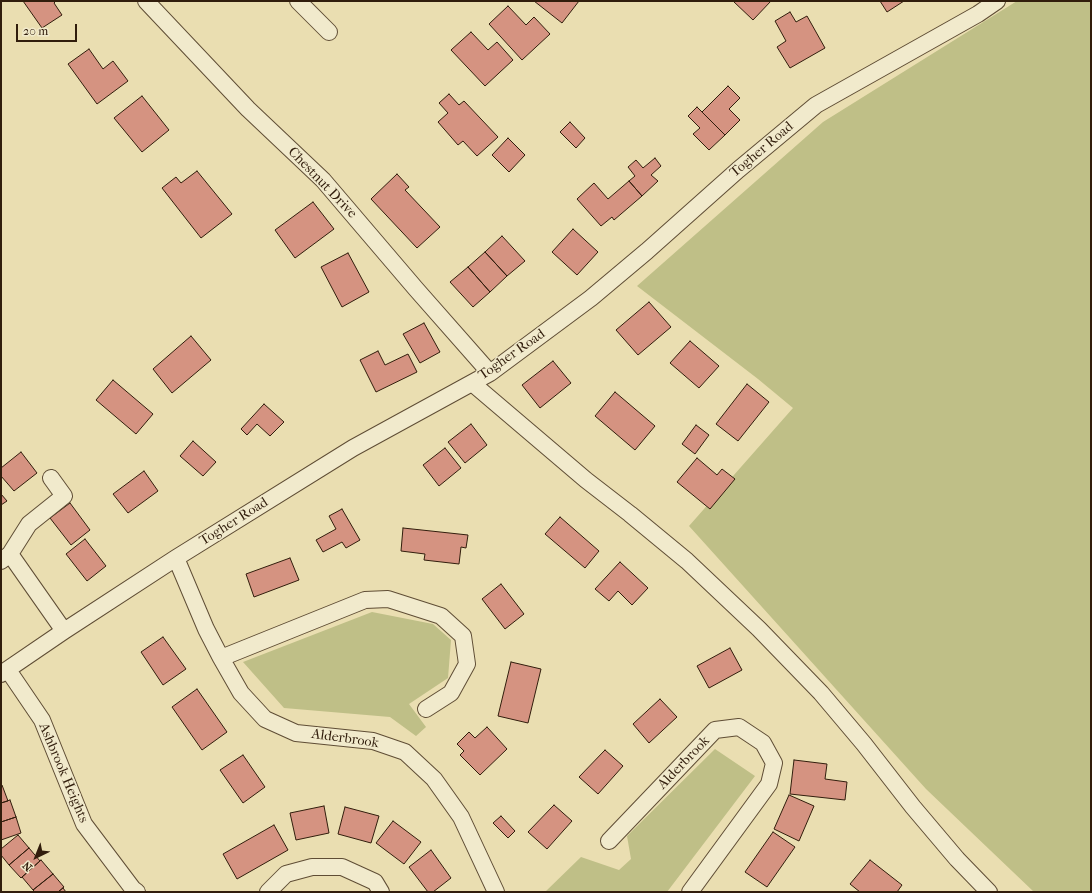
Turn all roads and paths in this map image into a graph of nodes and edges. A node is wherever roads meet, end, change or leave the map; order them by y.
1 (146, 1) edge
2 (298, 1) edge
3 (997, 1) edge
4 (329, 32) dead end
5 (490, 373) junction
6 (472, 383) junction
7 (51, 478) dead end
8 (6, 558) edge
9 (176, 558) junction
10 (64, 631) junction
11 (221, 658) junction
12 (5, 672) edge
13 (426, 709) dead end
14 (609, 841) dead end
15 (136, 892) edge
16 (268, 892) edge
17 (381, 892) edge
18 (496, 892) edge
19 (690, 892) edge
20 (990, 892) edge

1 - 5 street, Chestnut Drive
2 - 4 street
3 - 5 street, Togher Road
5 - 6 street, Togher Road
6 - 9 street, Togher Road
6 - 20 street
7 - 8 street
8 - 10 street
9 - 10 street, Togher Road
9 - 11 street, Alderbrook
10 - 12 street, Togher Road
11 - 13 street
11 - 18 street, Alderbrook
12 - 15 street, Ashbrook Heights
14 - 19 street, Alderbrook
16 - 17 street

